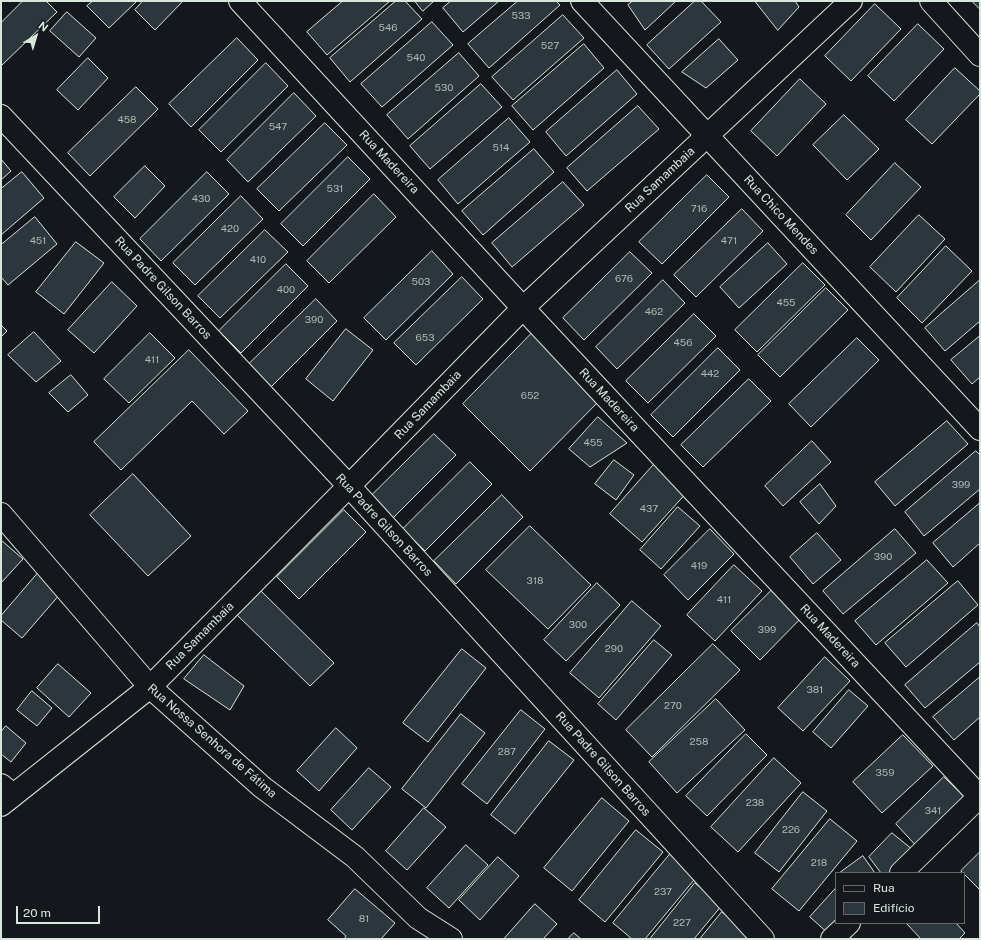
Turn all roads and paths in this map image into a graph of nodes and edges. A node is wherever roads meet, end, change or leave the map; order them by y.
1 (240, 1) edge
2 (582, 1) edge
3 (851, 1) edge
4 (931, 1) edge
5 (980, 55) edge
6 (1, 116) edge
7 (707, 136) junction
8 (523, 308) junction
9 (980, 429) edge
10 (349, 486) junction
11 (1, 514) edge
12 (150, 687) junction
13 (5, 795) edge
14 (980, 796) edge
15 (901, 872) edge
16 (848, 924) edge
17 (451, 939) edge
18 (763, 939) edge
19 (832, 939) edge

1 - 8 street, Rua Madereira
2 - 7 street, Rua Chico Mendes
3 - 7 street, Rua Samambaia
4 - 5 street
6 - 10 street, Rua Padre Gilson Barros
7 - 8 street, Rua Samambaia
7 - 9 street, Rua Chico Mendes
8 - 10 street, Rua Samambaia
8 - 14 street, Rua Madereira
10 - 12 street, Rua Samambaia
10 - 18 street, Rua Padre Gilson Barros
11 - 12 street, Rua Nossa Senhora de Fátima
12 - 13 street, Rua Samambaia
12 - 17 street, Rua Nossa Senhora de Fátima
14 - 15 street
16 - 19 street

